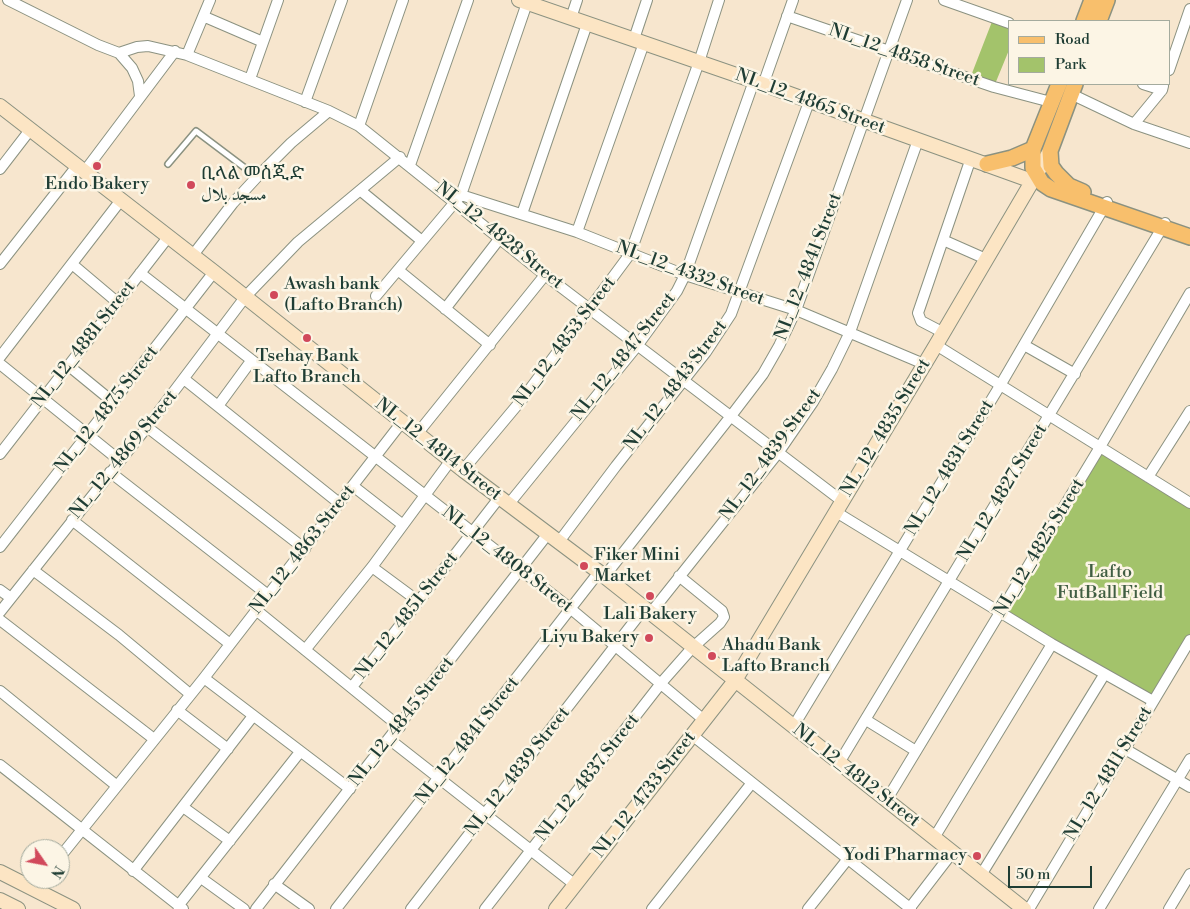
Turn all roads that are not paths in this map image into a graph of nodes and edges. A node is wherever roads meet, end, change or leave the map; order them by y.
1 (8, 0) edge
2 (210, 0) edge
3 (278, 0) edge
4 (342, 0) edge
5 (403, 0) edge
6 (468, 0) edge
7 (577, 0) edge
8 (647, 0) edge
9 (719, 0) edge
10 (793, 0) edge
11 (907, 0) edge
12 (944, 0) edge
13 (1107, 0) edge
14 (523, 1) edge
15 (1190, 9) edge
16 (1092, 15) edge
17 (787, 16) junction
18 (204, 17) junction
19 (570, 18) junction
20 (1008, 23) edge
21 (587, 24) junction
22 (639, 41) junction
23 (263, 42) junction
24 (890, 50) junction
25 (175, 51) junction
26 (119, 53) junction
27 (187, 55) junction
28 (699, 62) junction
29 (1170, 67) edge
30 (250, 79) junction
31 (759, 83) junction
32 (1059, 85) edge
33 (1150, 85) edge
34 (1163, 87) edge
35 (1073, 89) edge
36 (140, 96) junction
37 (305, 102) junction
38 (809, 102) junction
39 (1051, 102) junction
40 (0, 106) edge
41 (329, 111) junction
42 (863, 121) junction
43 (1134, 124) junction
44 (359, 126) junction
45 (30, 130) junction
46 (918, 140) junction
47 (1190, 143) edge
48 (1033, 149) junction
49 (1050, 151) junction
50 (400, 157) junction
51 (971, 158) junction
52 (168, 164) dead end
53 (987, 164) junction
54 (410, 165) junction
55 (0, 169) edge
56 (80, 169) junction
57 (258, 177) junction
58 (1034, 178) junction
59 (361, 191) junction
60 (459, 199) junction
61 (121, 200) junction
62 (1106, 204) junction
63 (522, 214) junction
64 (1164, 225) junction
65 (1190, 231) edge
66 (577, 232) junction
67 (169, 236) junction
68 (500, 238) junction
69 (1190, 238) edge
70 (943, 240) junction
71 (422, 241) junction
72 (630, 254) junction
73 (193, 255) junction
74 (986, 259) junction
75 (0, 264) edge
76 (72, 264) junction
77 (398, 270) junction
78 (214, 272) junction
79 (140, 273) junction
80 (545, 275) junction
81 (685, 275) junction
82 (740, 293) junction
83 (1190, 293) edge
84 (246, 296) junction
85 (376, 296) dead end
86 (117, 302) junction
87 (187, 309) junction
88 (445, 309) junction
89 (591, 309) junction
90 (796, 310) junction
91 (850, 332) junction
92 (217, 333) junction
93 (944, 333) junction
94 (490, 345) junction
95 (936, 345) junction
96 (1024, 345) junction
97 (637, 346) junction
98 (0, 357) edge
99 (251, 361) junction
100 (0, 364) edge
101 (924, 364) junction
102 (69, 366) junction
103 (1075, 374) junction
104 (184, 379) junction
105 (684, 381) junction
106 (1001, 384) junction
107 (43, 399) junction
108 (113, 402) junction
109 (218, 406) junction
110 (1190, 411) edge
111 (1051, 415) junction
112 (731, 416) junction
113 (402, 422) junction
114 (147, 427) junction
115 (87, 434) junction
116 (416, 434) junction
117 (1100, 447) junction
118 (778, 453) junction
119 (0, 454) edge
120 (376, 456) junction
121 (119, 460) junction
122 (451, 460) junction
123 (463, 470) junction
124 (110, 472) junction
125 (1148, 477) junction
126 (353, 486) junction
127 (426, 496) junction
128 (504, 502) junction
129 (339, 503) junction
130 (1190, 503) edge
131 (839, 507) junction
132 (72, 520) junction
133 (404, 525) junction
134 (472, 533) junction
135 (553, 539) junction
136 (0, 547) edge
137 (305, 549) junction
138 (900, 551) junction
139 (372, 567) junction
140 (33, 570) junction
141 (521, 570) junction
142 (601, 575) junction
143 (680, 576) junction
144 (950, 581) junction
145 (0, 590) edge
146 (268, 595) junction
147 (11, 598) junction
148 (418, 601) junction
149 (571, 609) junction
150 (256, 610) junction
151 (0, 612) edge
152 (646, 612) junction
153 (1001, 612) junction
154 (0, 620) edge
155 (1190, 640) edge
156 (230, 644) junction
157 (1052, 644) junction
158 (616, 647) junction
159 (692, 648) junction
160 (305, 650) junction
161 (1104, 674) junction
162 (204, 678) junction
163 (662, 682) junction
164 (734, 682) junction
165 (352, 687) junction
166 (0, 692) edge
167 (190, 694) junction
168 (1153, 701) junction
169 (177, 710) junction
170 (253, 716) junction
171 (704, 720) junction
172 (866, 720) junction
173 (400, 726) junction
174 (793, 727) junction
175 (692, 735) junction
176 (154, 739) junction
177 (389, 739) junction
178 (228, 749) junction
179 (1125, 749) junction
180 (916, 751) junction
181 (300, 752) junction
182 (1190, 759) edge
183 (840, 763) junction
184 (0, 765) edge
185 (439, 778) junction
186 (1177, 780) junction
187 (751, 784) junction
188 (117, 786) junction
189 (1190, 788) edge
190 (350, 789) junction
191 (886, 801) junction
192 (183, 806) junction
193 (484, 814) junction
194 (82, 831) junction
195 (934, 838) junction
196 (230, 841) junction
197 (70, 846) edge
198 (531, 851) junction
199 (952, 853) junction
200 (847, 860) junction
201 (133, 871) junction
202 (0, 872) edge
203 (1190, 874) edge
204 (981, 875) junction
205 (20, 878) edge
206 (201, 878) junction
207 (274, 884) junction
208 (574, 884) junction
209 (46, 889) edge
210 (0, 900) edge
211 (180, 908) edge
212 (18, 909) edge
213 (73, 909) edge
214 (244, 909) edge
215 (256, 909) edge
216 (309, 909) edge
217 (336, 909) edge
218 (410, 909) edge
219 (485, 909) edge
220 (556, 909) edge
221 (652, 909) edge
222 (808, 909) edge
223 (910, 909) edge
224 (1024, 909) edge
225 (1029, 909) edge
226 (1099, 909) edge
227 (1169, 909) edge

1 - 26 street
2 - 18 street
3 - 23 street
4 - 37 street
5 - 44 street
6 - 54 street
7 - 19 street
8 - 22 street
9 - 28 street, NL_12_4853 Street
10 - 17 street, NL_12_4847 Street
11 - 24 street, NL_12_4841 Street
12 - 20 street
13 - 16 main road
14 - 19 street, NL_12_4865 Street
14 - 60 street
15 - 29 street
17 - 24 street, NL_12_4858 Street
17 - 31 street, NL_12_4847 Street
18 - 23 street
18 - 27 street
19 - 21 street, NL_12_4865 Street
21 - 22 street, NL_12_4865 Street
21 - 63 street
22 - 28 street, NL_12_4865 Street
22 - 66 street
23 - 30 street
24 - 39 street, NL_12_4858 Street
24 - 42 street, NL_12_4841 Street
25 - 26 street, NL_12_4828 Street
25 - 27 street, NL_12_4828 Street
25 - 36 street
26 - 36 street
27 - 30 street, NL_12_4828 Street
28 - 31 street, NL_12_4865 Street
28 - 72 street, NL_12_4853 Street
30 - 37 street, NL_12_4828 Street
31 - 38 street, NL_12_4865 Street
31 - 81 street, NL_12_4847 Street
32 - 39 main road
33 - 34 street
34 - 43 street
35 - 43 street
35 - 49 main road
36 - 56 street
37 - 41 street, NL_12_4828 Street
38 - 42 street, NL_12_4865 Street
38 - 82 street, NL_12_4843 Street
39 - 48 main road
40 - 45 street, NL_12_4814 Street
41 - 44 street, NL_12_4828 Street
41 - 57 street
42 - 46 street, NL_12_4865 Street
42 - 90 street, NL_12_4841 Street
43 - 47 street
44 - 50 street, NL_12_4828 Street
45 - 55 street
45 - 56 street, NL_12_4814 Street
46 - 51 street, NL_12_4865 Street
46 - 91 street, NL_12_4839 Street
48 - 53 main road
48 - 58 main road
49 - 58 street, NL_12_4835 Street
49 - 62 main road
50 - 54 street, NL_12_4828 Street
50 - 59 street, NL_12_4869 Street
51 - 53 street, NL_12_4865 Street
51 - 70 street
52 - 57 lane
53 - 58 street, NL_12_4865 Street
54 - 60 street, NL_12_4828 Street
56 - 61 street, NL_12_4814 Street
56 - 75 street
57 - 73 street
58 - 62 main road
58 - 74 street, NL_12_4835 Street
59 - 71 street
59 - 84 street, NL_12_4869 Street
60 - 63 street, NL_12_4332 Street
60 - 68 street, NL_12_4828 Street
60 - 71 street
61 - 67 street, NL_12_4814 Street
61 - 76 street
62 - 64 main road
62 - 96 street, NL_12_4831 Street
63 - 66 street, NL_12_4332 Street
64 - 65 main road
64 - 69 main road
64 - 103 street, NL_12_4827 Street
66 - 72 street, NL_12_4332 Street
67 - 73 street, NL_12_4814 Street
67 - 79 street, NL_12_4881 Street
68 - 80 street, NL_12_4828 Street
68 - 88 street
70 - 74 street
70 - 93 street
71 - 77 street
72 - 81 street, NL_12_4332 Street
72 - 89 street, NL_12_4853 Street
73 - 78 street, NL_12_4814 Street
74 - 93 street, NL_12_4835 Street
76 - 86 street
76 - 98 street
77 - 85 street
77 - 88 street
78 - 84 street, NL_12_4814 Street
78 - 87 street, NL_12_4875 Street
79 - 86 street, NL_12_4881 Street
79 - 87 street
80 - 89 street, NL_12_4828 Street
80 - 94 street
81 - 82 street, NL_12_4332 Street
81 - 97 street, NL_12_4847 Street
82 - 90 street, NL_12_4332 Street
82 - 105 street, NL_12_4843 Street
83 - 117 street, NL_12_4825 Street
84 - 92 street, NL_12_4869 Street
84 - 113 street, NL_12_4814 Street
86 - 102 street, NL_12_4881 Street
87 - 92 street
87 - 108 street, NL_12_4875 Street
88 - 94 street
89 - 97 street, NL_12_4828 Street
89 - 123 street, NL_12_4853 Street
90 - 91 street, NL_12_4332 Street
90 - 112 street, NL_12_4841 Street
91 - 101 street, NL_12_4332 Street
91 - 118 street, NL_12_4839 Street
92 - 99 street
92 - 104 street, NL_12_4869 Street
93 - 95 street, NL_12_4835 Street
94 - 116 street
95 - 101 street, NL_12_4835 Street
95 - 106 street
96 - 103 street
96 - 106 street, NL_12_4831 Street
97 - 105 street, NL_12_4828 Street
97 - 128 street, NL_12_4847 Street
99 - 109 street
99 - 120 street
100 - 107 street
101 - 131 street, NL_12_4835 Street
102 - 107 street, NL_12_4881 Street
102 - 108 street
103 - 111 street, NL_12_4827 Street
104 - 109 street
104 - 114 street, NL_12_4869 Street
105 - 112 street, NL_12_4828 Street
105 - 135 street, NL_12_4843 Street
106 - 111 street
106 - 138 street, NL_12_4831 Street
107 - 115 street
107 - 119 street, NL_12_4881 Street
108 - 115 street, NL_12_4875 Street
109 - 129 street
110 - 125 street
111 - 117 street
111 - 144 street, NL_12_4827 Street
112 - 118 street, NL_12_4828 Street
112 - 142 street, NL_12_4841 Street
113 - 116 street, NL_12_4814 Street
113 - 120 street, NL_12_4863 Street
114 - 121 street, NL_12_4869 Street
114 - 137 street
115 - 121 street
115 - 136 street, NL_12_4875 Street
116 - 122 street, NL_12_4814 Street
117 - 125 street
117 - 153 street, NL_12_4825 Street
118 - 131 street, NL_12_4828 Street
118 - 143 street, NL_12_4839 Street
120 - 126 street, NL_12_4863 Street
120 - 127 street, NL_12_4808 Street
121 - 124 street, NL_12_4869 Street
122 - 123 street, NL_12_4814 Street
122 - 127 street
123 - 128 street, NL_12_4814 Street
124 - 132 street, NL_12_4869 Street
124 - 146 street
125 - 130 street
126 - 129 street, NL_12_4863 Street
126 - 133 street
127 - 133 street
127 - 134 street, NL_12_4808 Street
128 - 134 street, NL_12_4851 Street
128 - 135 street, NL_12_4814 Street
129 - 137 street, NL_12_4863 Street
131 - 138 street, NL_12_4828 Street
131 - 164 street, NL_12_4835 Street
132 - 140 street, NL_12_4869 Street
132 - 156 street
133 - 139 street
134 - 141 street, NL_12_4808 Street
134 - 148 street, NL_12_4851 Street
135 - 141 street, NL_12_4845 Street
135 - 142 street, NL_12_4814 Street
137 - 146 street, NL_12_4863 Street
138 - 144 street, NL_12_4828 Street
138 - 174 street, NL_12_4831 Street
139 - 148 street
139 - 160 street
140 - 147 street, NL_12_4869 Street
140 - 167 street
141 - 149 street, NL_12_4808 Street
141 - 173 street, NL_12_4845 Street
142 - 149 street, NL_12_4841 Street
142 - 152 street, NL_12_4814 Street
143 - 152 street, NL_12_4839 Street
143 - 159 street, NL_12_4837 Street
144 - 153 street, NL_12_4828 Street
144 - 172 street, NL_12_4827 Street
145 - 147 street
146 - 150 street, NL_12_4863 Street
147 - 151 street, NL_12_4869 Street
148 - 165 street, NL_12_4851 Street
149 - 158 street, NL_12_4808 Street
149 - 185 street, NL_12_4841 Street
150 - 156 street, NL_12_4863 Street
150 - 160 street
152 - 158 street, NL_12_4839 Street
152 - 159 street, NL_12_4814 Street
153 - 157 street, NL_12_4828 Street
153 - 180 street, NL_12_4825 Street
154 - 176 street
155 - 168 street, NL_12_4811 Street
156 - 162 street, NL_12_4863 Street
157 - 161 street, NL_12_4828 Street
157 - 195 street
158 - 163 street, NL_12_4808 Street
158 - 193 street, NL_12_4839 Street
159 - 163 street, NL_12_4837 Street
159 - 164 street, NL_12_4814 Street
160 - 165 street
161 - 168 street, NL_12_4828 Street
161 - 204 street
162 - 167 street, NL_12_4863 Street
162 - 170 street
163 - 171 street, NL_12_4808 Street
163 - 198 street, NL_12_4837 Street
164 - 171 street, NL_12_4733 Street
164 - 174 street, NL_12_4812 Street
165 - 173 street
166 - 188 street
167 - 169 street
168 - 179 street, NL_12_4811 Street
169 - 176 street
169 - 178 street
170 - 178 street
170 - 181 street
171 - 175 street, NL_12_4733 Street
172 - 180 street
172 - 183 street, NL_12_4827 Street
173 - 177 street, NL_12_4845 Street
174 - 183 street, NL_12_4812 Street
175 - 187 street
175 - 208 street, NL_12_4733 Street
176 - 188 street
177 - 185 street
177 - 190 street, NL_12_4845 Street
178 - 192 street
179 - 186 street
179 - 225 street, NL_12_4811 Street
180 - 191 street, NL_12_4825 Street
181 - 190 street
181 - 196 street
182 - 186 street
183 - 191 street, NL_12_4812 Street
184 - 194 street
185 - 193 street
185 - 217 street, NL_12_4841 Street
186 - 189 street
186 - 226 street
187 - 200 street
187 - 221 street
188 - 194 street
190 - 207 street, NL_12_4845 Street
191 - 195 street, NL_12_4812 Street
192 - 196 street
192 - 201 street
193 - 198 street
193 - 218 street, NL_12_4839 Street
194 - 197 street
194 - 201 street
195 - 199 street, NL_12_4812 Street
196 - 206 street
198 - 208 street
198 - 219 street, NL_12_4837 Street
199 - 204 street, NL_12_4812 Street
199 - 223 street
200 - 222 street
200 - 223 street
201 - 211 street
202 - 205 street
203 - 227 street
204 - 224 street, NL_12_4812 Street
206 - 211 street
206 - 214 street
207 - 215 street, NL_12_4845 Street
207 - 216 street
208 - 220 street, NL_12_4733 Street
209 - 213 street
210 - 212 street

